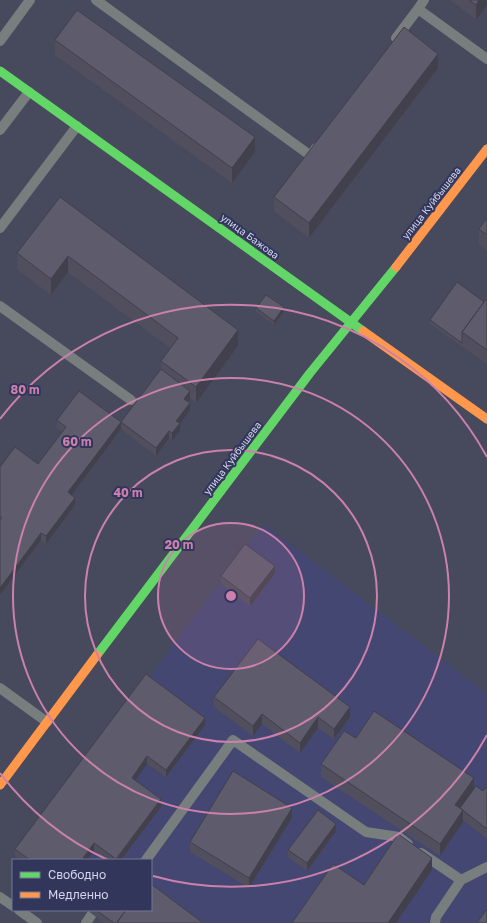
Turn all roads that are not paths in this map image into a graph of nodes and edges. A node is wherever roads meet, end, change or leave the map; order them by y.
1 (30, 0) edge
2 (96, 0) edge
3 (424, 0) edge
4 (418, 9) junction
5 (0, 41) edge
6 (390, 46) edge
7 (487, 59) edge
8 (0, 71) edge
9 (29, 92) junction
10 (77, 126) junction
11 (0, 130) edge
12 (320, 143) edge
13 (487, 149) edge
14 (0, 228) edge
15 (0, 306) edge
16 (351, 322) junction
17 (131, 400) dead end
18 (487, 419) edge
19 (0, 688) edge
20 (47, 722) junction
21 (0, 785) edge
22 (147, 859) edge
23 (487, 867) edge
24 (461, 880) junction
25 (1, 900) edge
26 (12, 906) edge
27 (20, 911) edge
28 (92, 914) dead end
29 (37, 923) edge
30 (86, 923) edge
31 (435, 923) edge

1 - 5 street
2 - 12 street
3 - 4 street
4 - 6 street
4 - 7 street
8 - 9 main road, улица Бажова
9 - 10 main road, улица Бажова
9 - 11 street
10 - 14 street
10 - 16 main road, улица Бажова
13 - 16 main road, улица Куйбышева
15 - 17 street
16 - 18 main road, улица Бажова
16 - 20 main road, улица Куйбышева
19 - 20 street
20 - 21 main road, улица Куйбышева
22 - 24 street
23 - 24 street
24 - 31 street
25 - 26 street
27 - 29 street
28 - 30 street

